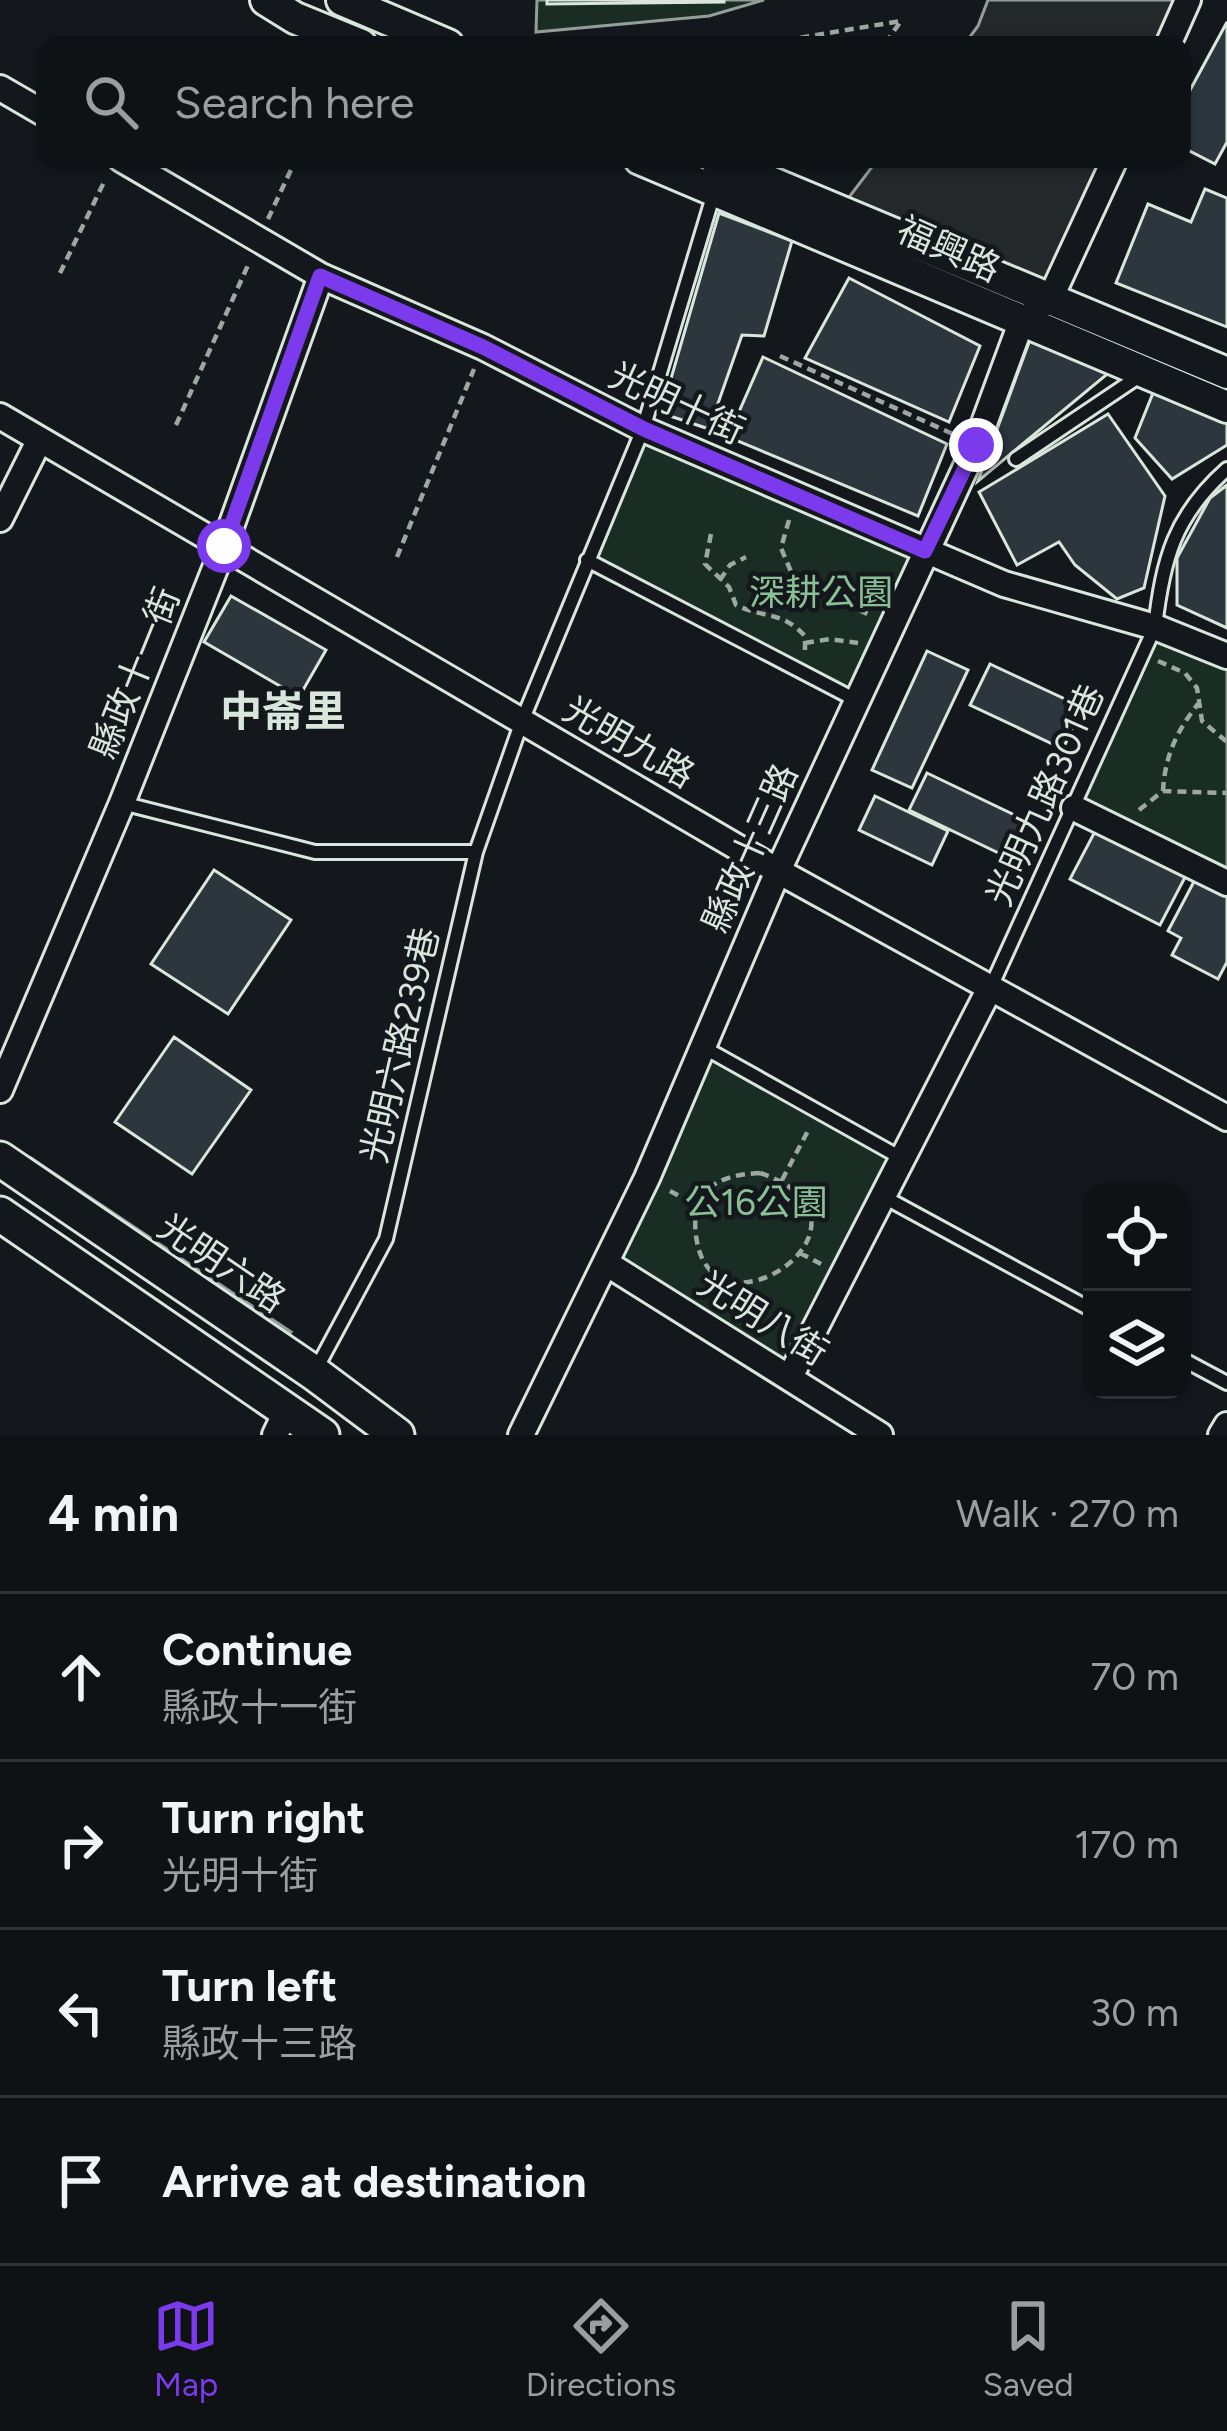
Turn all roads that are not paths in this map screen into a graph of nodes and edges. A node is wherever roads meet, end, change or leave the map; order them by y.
1 (266, 0) edge
2 (342, 0) edge
3 (1188, 0) edge
4 (299, 9) edge
5 (346, 36) edge
6 (427, 36) edge
7 (1172, 36) edge
8 (0, 88) edge
9 (36, 109) edge
10 (114, 168) edge
11 (1111, 168) edge
12 (718, 170) edge
13 (320, 276) junction
14 (1051, 297) junction
15 (1021, 322) junction
16 (1158, 343) junction
17 (1227, 373) edge
18 (1144, 374) junction
19 (1227, 407) edge
20 (0, 416) edge
21 (644, 429) junction
22 (39, 441) junction
23 (1016, 459) dead end
24 (1227, 469) edge
25 (0, 519) edge
26 (224, 546) junction
27 (925, 551) junction
28 (587, 560) junction
29 (1155, 627) junction
30 (1227, 656) edge
31 (856, 700) junction
32 (522, 721) junction
33 (122, 803) junction
34 (1074, 808) junction
35 (476, 852) junction
36 (778, 872) junction
37 (1227, 883) edge
38 (990, 988) junction
39 (702, 1046) junction
40 (0, 1090) edge
41 (1227, 1118) edge
42 (0, 1159) edge
43 (903, 1159) junction
44 (884, 1197) junction
45 (0, 1214) edge
46 (606, 1263) junction
47 (1083, 1305) edge
48 (1191, 1364) edge
49 (314, 1373) junction
50 (790, 1377) junction
51 (1227, 1383) edge
52 (281, 1423) edge
53 (1227, 1425) edge
54 (322, 1435) edge
55 (397, 1435) edge
56 (521, 1435) edge
57 (880, 1435) edge
58 (1221, 1435) edge

1 - 4 street
2 - 6 street
3 - 7 street
4 - 5 street
8 - 9 street
10 - 13 street, 光明十街
11 - 14 street
12 - 14 street, 福興路
12 - 15 street, 福興路
12 - 21 lane, 光明六路239巷
13 - 21 street, 光明十街
13 - 26 street, 縣政十一街
14 - 15 street
14 - 16 street, 福興路
15 - 18 street, 福興路
15 - 27 street, 縣政十三路
16 - 17 street, 福興路
16 - 18 lane
18 - 19 street, 福興路
18 - 23 lane
20 - 22 street, 光明九路
21 - 27 street, 光明十街
21 - 28 lane, 光明六路239巷
22 - 25 street
22 - 26 street, 光明九路
24 - 29 lane, 光明九路301巷
26 - 32 street, 光明九路
26 - 33 street, 縣政十一街
27 - 29 street, 光明十街
27 - 31 street, 縣政十三路
28 - 31 lane
28 - 32 lane, 光明六路239巷
29 - 30 street, 光明十街
29 - 34 lane, 光明九路301巷
31 - 36 street, 縣政十三路
32 - 35 lane, 光明六路239巷
32 - 36 street, 光明九路
33 - 35 lane
33 - 40 street, 縣政十一街
34 - 37 street
34 - 38 lane, 光明九路301巷
35 - 49 lane, 光明六路239巷
36 - 38 street, 光明九路
36 - 39 street, 縣政十三路
38 - 41 street, 光明九路
38 - 43 street
39 - 43 lane
39 - 46 street, 縣政十三路
42 - 49 main road, 光明六路
43 - 44 street
44 - 47 lane
44 - 50 street
45 - 52 main road
46 - 50 street, 光明八街
46 - 56 street, 縣政十三路
48 - 51 lane
49 - 55 main road, 光明六路
50 - 57 street, 光明八街
52 - 54 main road
53 - 58 street

